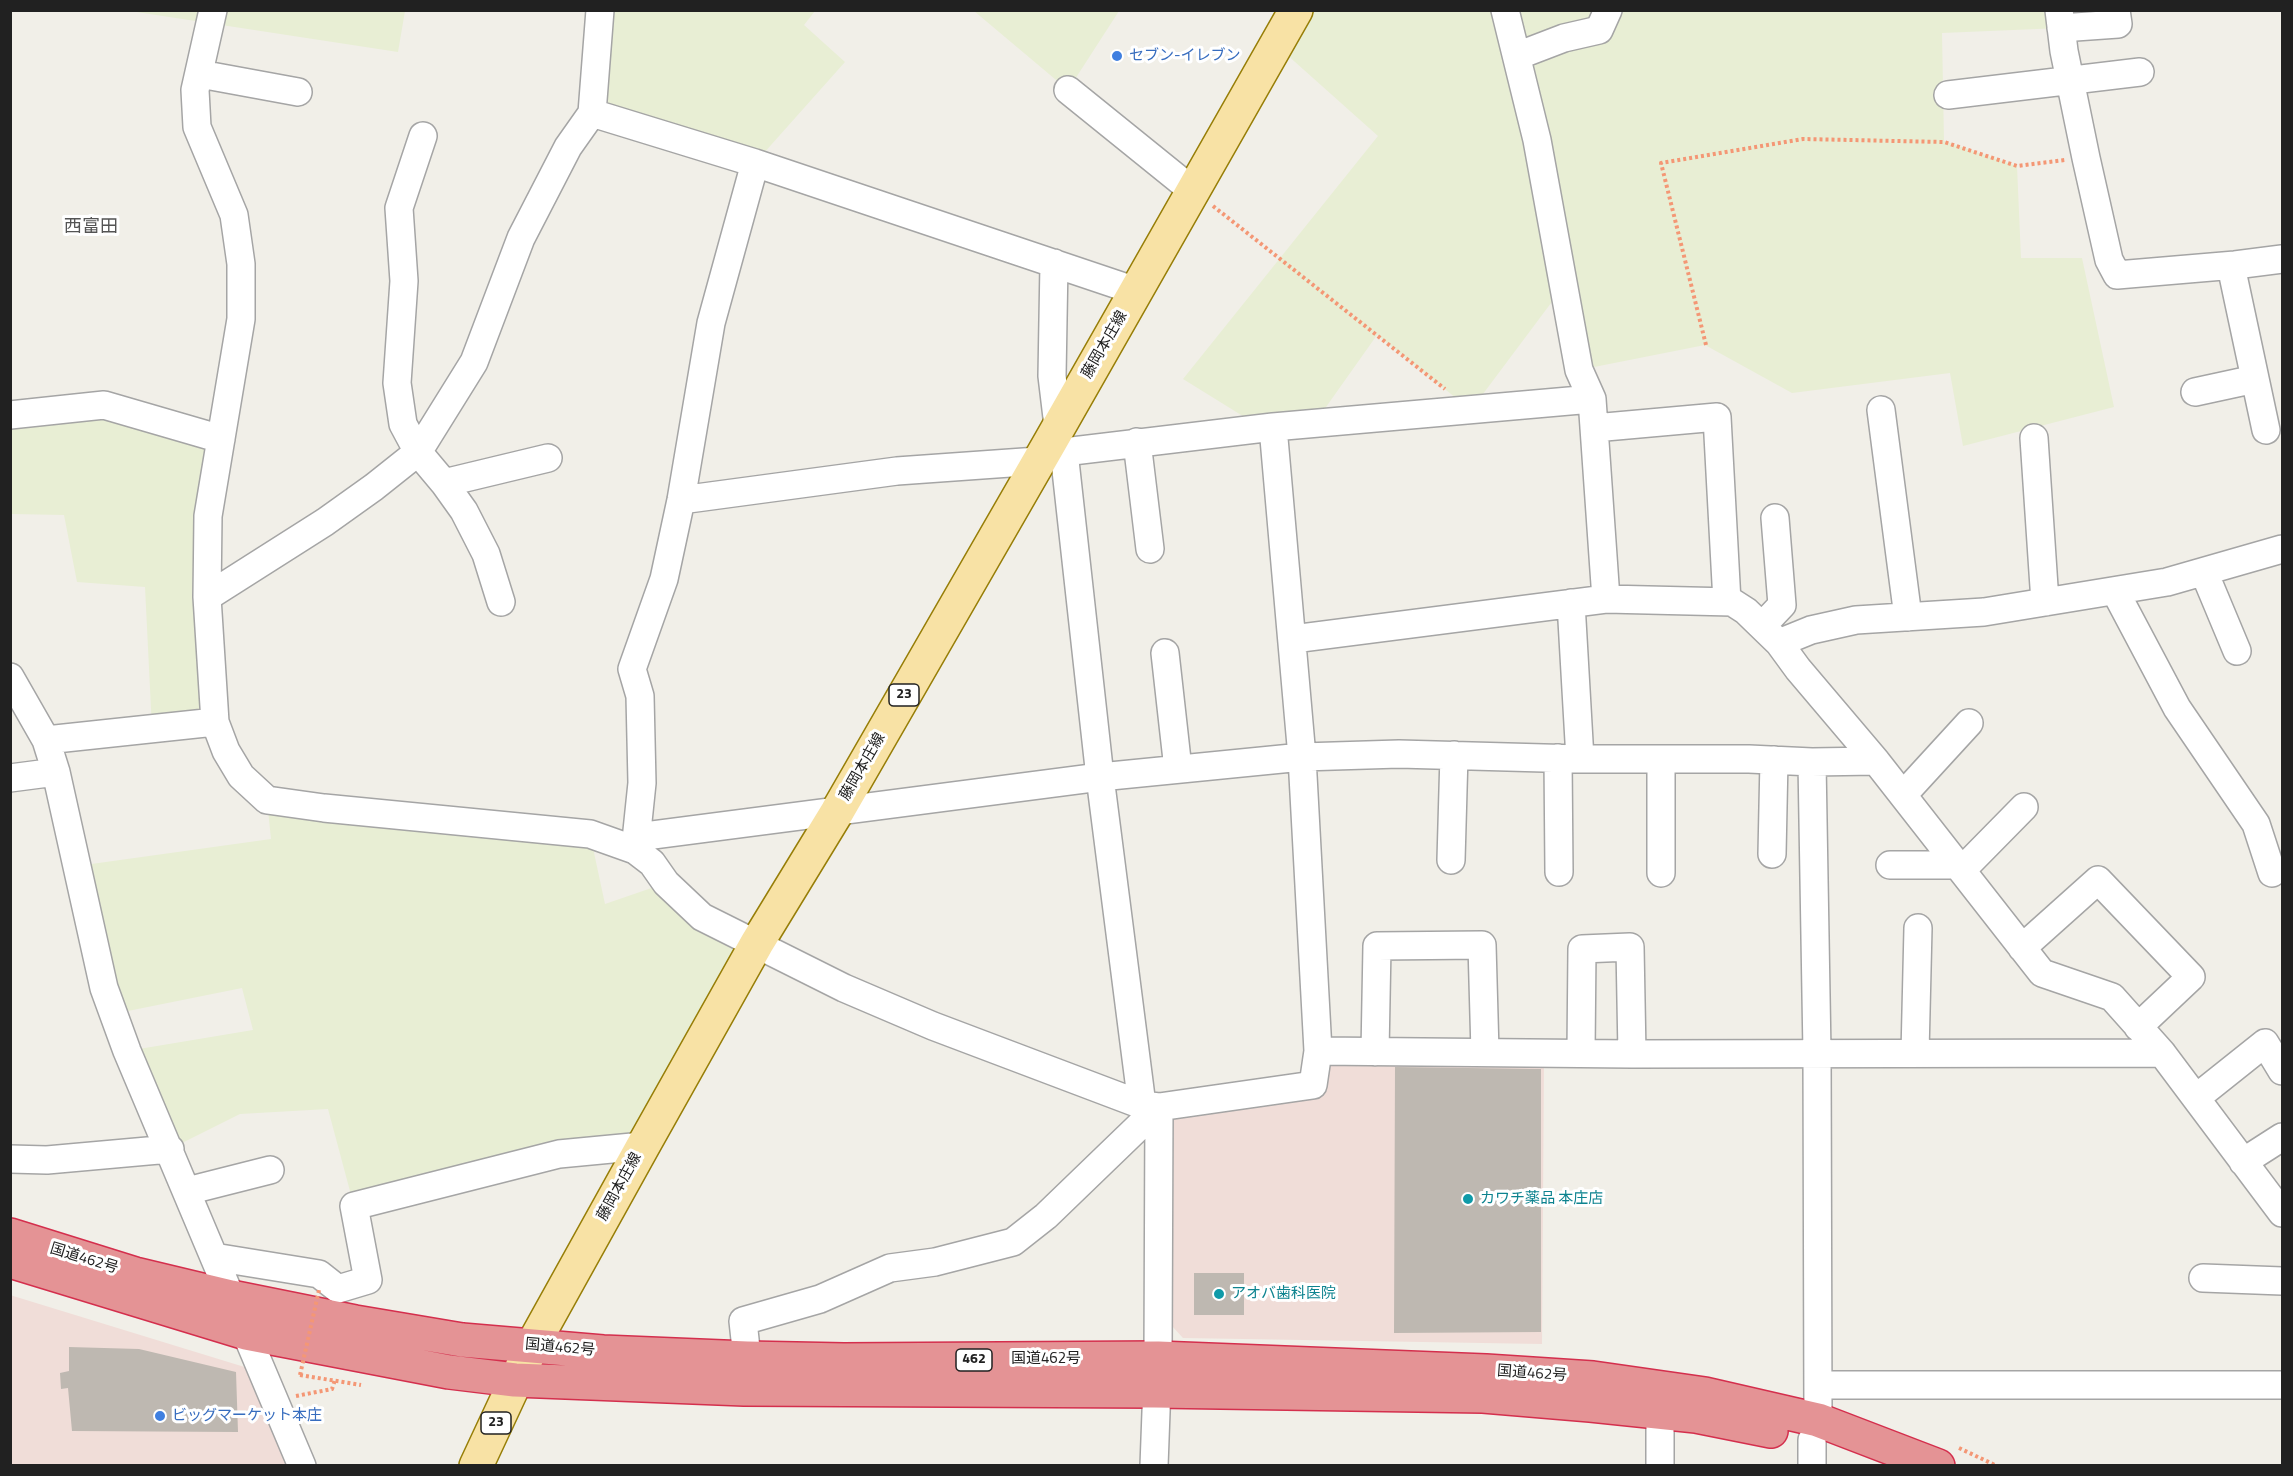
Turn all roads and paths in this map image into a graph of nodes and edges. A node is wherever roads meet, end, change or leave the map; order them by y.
1 (213, 10) edge
2 (600, 10) edge
3 (1505, 10) edge
4 (1608, 10) edge
5 (2116, 10) edge
6 (1287, 14) edge
7 (2060, 19) edge
8 (1517, 56) junction
9 (2140, 72) dead end
10 (200, 75) junction
11 (2070, 79) junction
12 (1068, 90) dead end
13 (298, 92) dead end
14 (1948, 95) dead end
15 (592, 113) junction
16 (423, 136) dead end
17 (2086, 158) junction
18 (755, 163) junction
19 (1193, 191) junction
20 (2283, 259) edge
21 (1054, 263) junction
22 (2231, 266) junction
23 (1136, 291) junction
24 (1706, 345) dead end
25 (2255, 379) junction
26 (2195, 392) dead end
27 (1592, 399) junction
28 (1471, 410) junction
29 (1881, 410) dead end
30 (10, 415) edge
31 (1273, 427) junction
32 (1594, 428) junction
33 (2266, 430) dead end
34 (2034, 438) dead end
35 (221, 439) junction
36 (1137, 442) junction
37 (1052, 446) junction
38 (418, 452) junction
39 (549, 458) dead end
40 (444, 483) junction
41 (681, 500) junction
42 (1775, 518) dead end
43 (1150, 549) dead end
44 (2283, 549) edge
45 (2204, 572) junction
46 (2115, 591) junction
47 (207, 597) junction
48 (1606, 599) junction
49 (501, 602) dead end
50 (1727, 602) junction
51 (2045, 602) junction
52 (1571, 603) junction
53 (1908, 616) junction
54 (1771, 635) junction
55 (1293, 639) junction
56 (2237, 651) dead end
57 (1165, 654) dead end
58 (14, 687) edge
59 (215, 722) junction
60 (1969, 723) dead end
61 (46, 740) junction
62 (1454, 755) junction
63 (1302, 757) junction
64 (1569, 759) junction
65 (1661, 759) junction
66 (1774, 760) junction
67 (1876, 761) junction
68 (1812, 762) junction
69 (1178, 769) junction
70 (56, 772) junction
71 (1100, 777) junction
72 (10, 778) edge
73 (1903, 795) junction
74 (2024, 807) dead end
75 (837, 812) junction
76 (635, 850) junction
77 (1772, 854) dead end
78 (1451, 860) dead end
79 (1890, 865) dead end
80 (1960, 868) junction
81 (1558, 872) dead end
82 (1662, 873) dead end
83 (2272, 873) dead end
84 (1918, 928) dead end
85 (757, 943) junction
86 (2022, 948) junction
87 (2138, 1027) junction
88 (1318, 1051) junction
89 (1376, 1052) junction
90 (1485, 1052) junction
91 (1581, 1052) junction
92 (1816, 1053) junction
93 (1915, 1053) junction
94 (2162, 1053) junction
95 (1632, 1054) junction
96 (2283, 1071) edge
97 (2196, 1098) junction
98 (1150, 1106) junction
99 (2283, 1137) edge
100 (642, 1146) junction
101 (170, 1149) junction
102 (10, 1159) edge
103 (2243, 1161) junction
104 (270, 1170) dead end
105 (187, 1191) junction
106 (2283, 1213) edge
107 (10, 1235) edge
108 (214, 1257) junction
109 (10, 1261) edge
110 (2203, 1278) dead end
111 (2283, 1281) edge
112 (319, 1290) dead end
113 (231, 1297) junction
114 (246, 1333) junction
115 (532, 1346) junction
116 (747, 1358) junction
117 (1158, 1358) junction
118 (335, 1380) junction
119 (515, 1380) junction
120 (2283, 1384) edge
121 (362, 1385) dead end
122 (1819, 1385) junction
123 (1155, 1391) junction
124 (293, 1397) dead end
125 (1660, 1412) junction
126 (1814, 1442) edge
127 (302, 1466) edge
128 (476, 1466) edge
129 (1154, 1466) edge
130 (1660, 1466) edge
131 (1884, 1466) edge
132 (1938, 1466) edge

1 - 10 street
2 - 15 street
3 - 8 street
4 - 8 street
5 - 7 street
6 - 19 main road, 藤岡本庄線 / 23
7 - 11 street
8 - 27 street
9 - 11 street
10 - 13 street
10 - 35 street
11 - 14 street
11 - 17 street
12 - 19 street
15 - 18 street
15 - 38 street
16 - 38 street
17 - 22 street
17 - 24 path
18 - 21 street
18 - 41 street
19 - 23 main road, 藤岡本庄線 / 23
19 - 28 path
20 - 22 street
21 - 23 street
21 - 37 street
22 - 25 street
23 - 37 main road, 藤岡本庄線 / 23
25 - 26 street
25 - 33 street
27 - 28 street
27 - 32 street
28 - 31 street
29 - 53 street
30 - 35 street
31 - 36 street
31 - 55 street
32 - 48 street
32 - 50 street
34 - 51 street
35 - 47 street
36 - 37 street
36 - 43 street
37 - 41 street
37 - 71 street
37 - 75 main road, 藤岡本庄線 / 23
38 - 40 street
38 - 47 street
39 - 40 street
40 - 49 street
41 - 76 street
42 - 54 street
44 - 45 street
45 - 46 street
45 - 56 street
46 - 51 street
46 - 83 street
47 - 59 street
48 - 50 street
48 - 52 street
50 - 54 street
51 - 53 street
52 - 55 street
52 - 64 street
53 - 54 street
54 - 67 street
55 - 63 street
57 - 69 street
58 - 61 street
59 - 61 street
59 - 76 street
60 - 73 street
61 - 70 street
62 - 63 street
62 - 64 street
62 - 78 street
63 - 69 street
63 - 88 street
64 - 65 street
64 - 81 street
65 - 66 street
65 - 82 street
66 - 68 street
66 - 77 street
67 - 68 street
67 - 73 street
68 - 92 street
69 - 71 street
70 - 72 street
70 - 101 street
71 - 75 street
71 - 98 street
73 - 80 street
74 - 80 street
75 - 76 street
75 - 85 main road, 藤岡本庄線 / 23
76 - 85 street
79 - 80 street
80 - 86 street
84 - 93 street
85 - 98 street
85 - 100 main road, 藤岡本庄線 / 23
86 - 87 street
86 - 87 street
87 - 94 street
88 - 89 street
88 - 98 street
89 - 90 street
89 - 90 street
90 - 91 street
91 - 95 street
91 - 95 street
92 - 93 street
92 - 95 street
92 - 122 street
93 - 94 street
94 - 97 street
96 - 97 street
97 - 103 street
98 - 116 street
98 - 117 street
99 - 103 street
100 - 108 street
100 - 115 main road, 藤岡本庄線 / 23
101 - 102 street
101 - 105 street
103 - 106 street
104 - 105 street
105 - 108 street
107 - 113 highway, 国道462号 / 462
108 - 113 street
109 - 114 highway, 国道462号 / 462
110 - 111 street
112 - 118 path, bridge
113 - 114 street
113 - 115 highway, 国道462号 / 462
114 - 119 highway, 国道462号 / 462
114 - 127 street
115 - 116 highway, 国道462号 / 462
115 - 119 main road, 藤岡本庄線 / 23
116 - 117 highway, 国道462号 / 462
117 - 123 street
117 - 126 highway, 国道462号 / 462
118 - 121 path
118 - 124 path
119 - 123 highway, 国道462号 / 462
119 - 128 main road, 藤岡本庄線 / 23
120 - 122 street
122 - 126 street
123 - 125 highway, 国道462号 / 462
123 - 129 street
125 - 126 highway, 国道462号 / 462
125 - 130 street
126 - 131 highway, 国道462号 / 462
126 - 132 highway, 国道462号 / 462

